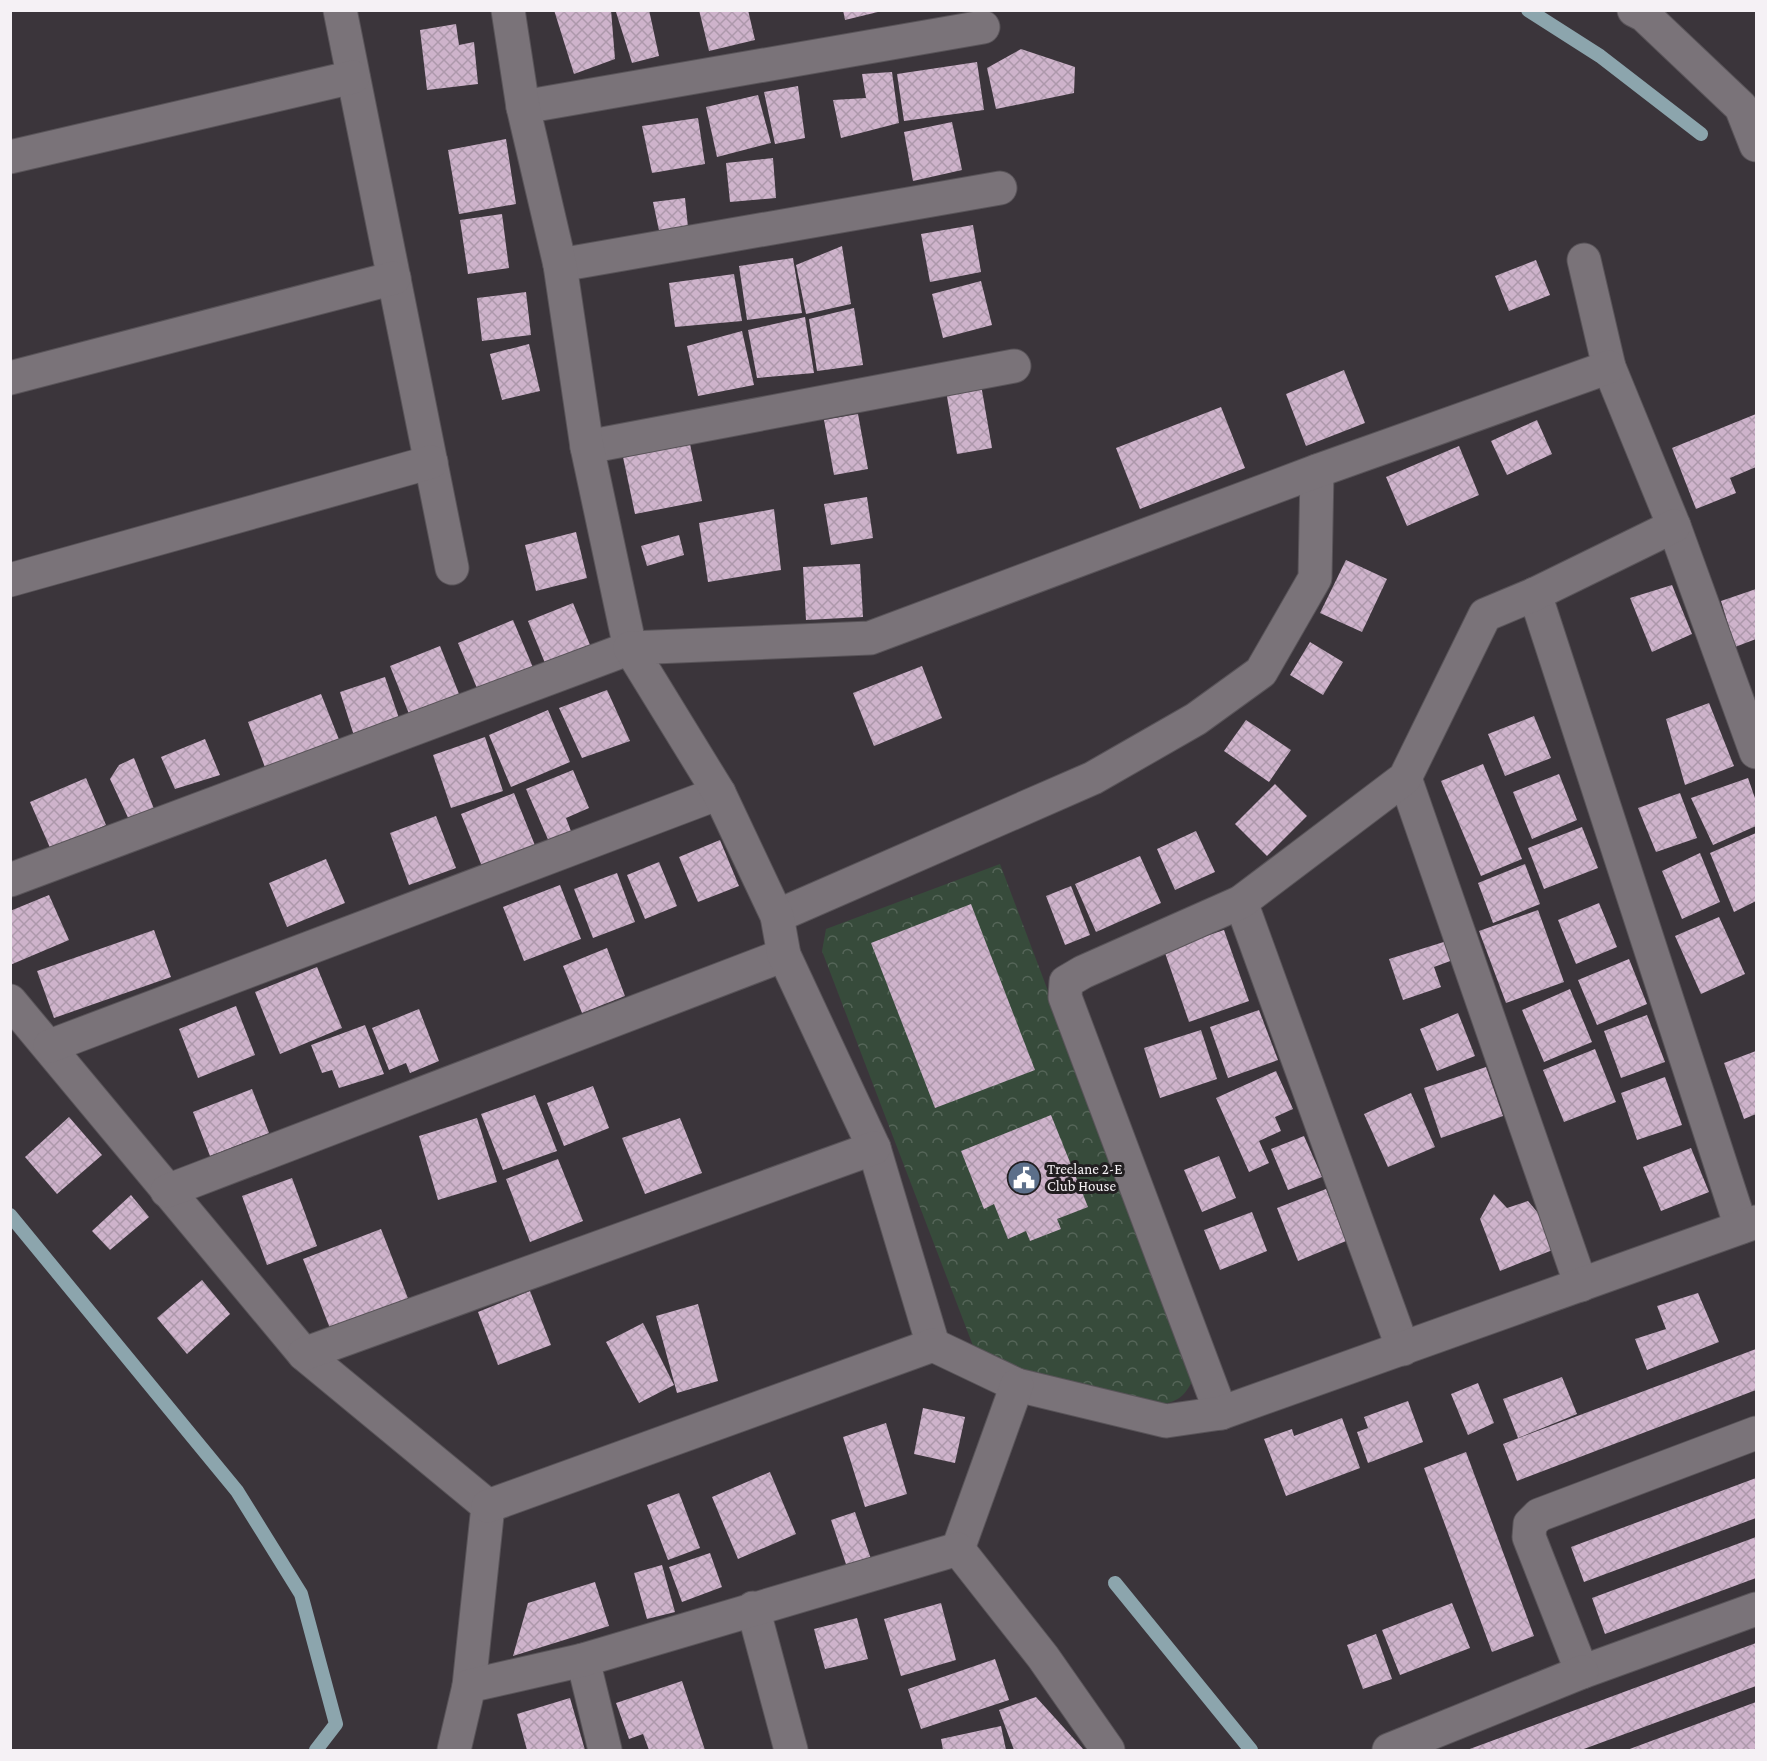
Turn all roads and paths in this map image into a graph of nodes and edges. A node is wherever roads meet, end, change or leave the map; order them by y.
1 (340, 10) edge
2 (508, 10) edge
3 (1634, 10) edge
4 (983, 27) dead end
5 (353, 77) junction
6 (523, 106) junction
7 (1756, 145) edge
8 (10, 157) edge
9 (1000, 188) dead end
10 (1584, 260) dead end
11 (560, 265) junction
12 (394, 278) junction
13 (1014, 366) dead end
14 (1609, 367) junction
15 (10, 378) edge
16 (587, 447) junction
17 (431, 462) junction
18 (1317, 471) junction
19 (1674, 526) junction
20 (452, 568) dead end
21 (10, 580) edge
22 (1535, 594) junction
23 (630, 648) junction
24 (1756, 752) edge
25 (1405, 778) junction
26 (718, 793) junction
27 (10, 880) edge
28 (1241, 902) junction
29 (777, 916) junction
30 (784, 955) junction
31 (10, 1001) edge
32 (50, 1046) junction
33 (874, 1148) junction
34 (167, 1191) junction
35 (1749, 1225) edge
36 (1581, 1285) junction
37 (933, 1345) junction
38 (1402, 1349) junction
39 (304, 1354) junction
40 (1017, 1385) junction
41 (1221, 1413) junction
42 (1756, 1433) edge
43 (488, 1506) junction
44 (958, 1549) junction
45 (753, 1608) junction
46 (1756, 1609) edge
47 (583, 1660) junction
48 (1582, 1672) junction
49 (469, 1686) junction
50 (454, 1750) edge
51 (605, 1750) edge
52 (791, 1750) edge
53 (1108, 1750) edge
54 (1389, 1750) edge

1 - 5 street
2 - 6 street
3 - 7 street
4 - 6 street
5 - 8 street
5 - 12 street
6 - 11 street
9 - 11 street
10 - 14 street
11 - 16 street
12 - 15 street
12 - 17 street
13 - 16 street
14 - 18 street
14 - 19 street
16 - 23 street
17 - 20 street
17 - 21 street
18 - 23 street
18 - 29 street
19 - 22 street
19 - 24 street
22 - 25 street
22 - 35 street
23 - 26 street
23 - 27 street
25 - 28 street
25 - 36 street
26 - 29 street
26 - 32 street
28 - 38 street
28 - 41 street
29 - 30 street
30 - 33 street
30 - 34 street
31 - 32 street
32 - 34 street
33 - 37 street
33 - 39 street
34 - 39 street
35 - 36 street
36 - 38 street
37 - 40 street
37 - 43 street
38 - 41 street
39 - 43 street
40 - 41 street
40 - 44 street
42 - 48 street
43 - 49 street
44 - 45 street
44 - 53 street
45 - 47 street
45 - 52 street
46 - 48 street
47 - 49 street
47 - 51 street
48 - 54 street
49 - 50 street

